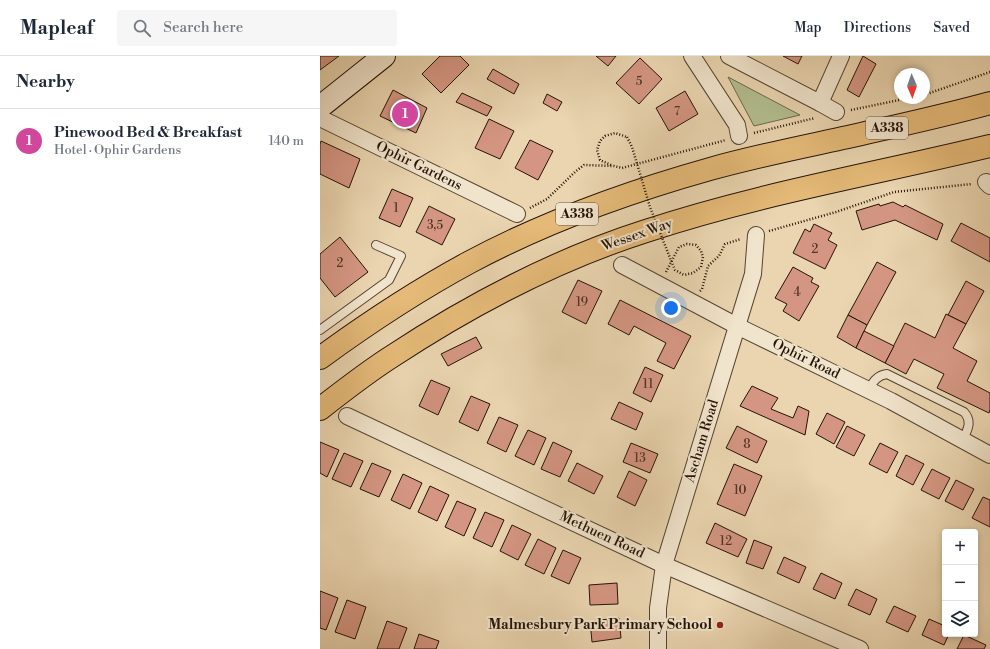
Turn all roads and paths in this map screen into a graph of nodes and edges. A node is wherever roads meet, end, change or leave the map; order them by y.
1 (384, 56) edge
2 (692, 56) edge
3 (729, 56) edge
4 (841, 56) edge
5 (990, 72) edge
6 (930, 93) edge
7 (820, 103) junction
8 (990, 103) edge
9 (321, 108) edge
10 (836, 112) dead end
11 (738, 136) joint
12 (990, 146) edge
13 (614, 166) junction
14 (988, 184) edge
15 (517, 214) joint
16 (756, 235) junction
17 (376, 245) dead end
18 (622, 265) dead end
19 (660, 285) junction
20 (692, 302) junction
21 (737, 326) junction
22 (320, 330) edge
23 (320, 358) edge
24 (868, 390) junction
25 (320, 409) edge
26 (347, 416) dead end
27 (963, 440) junction
28 (990, 455) edge
29 (664, 564) junction
30 (658, 649) edge
31 (860, 649) edge

1 - 9 street
2 - 11 street
3 - 7 street
4 - 7 street
5 - 6 path
7 - 10 street
8 - 23 highway, A338
9 - 15 street, Ophir Gardens
11 - 13 path
12 - 25 highway, Wessex Way
13 - 15 path
13 - 19 path, bridge
14 - 16 path
16 - 20 path
16 - 21 street, Ascham Road
17 - 22 lane
18 - 19 street, Ophir Road
19 - 20 street, Ophir Road
20 - 21 street, Ophir Road
21 - 24 street, Ophir Road
21 - 29 street, Ascham Road
24 - 27 street, Ophir Road
24 - 27 lane
26 - 29 street, Methuen Road
27 - 28 street, Ophir Road
29 - 30 street, Ascham Road
29 - 31 street, Methuen Road

